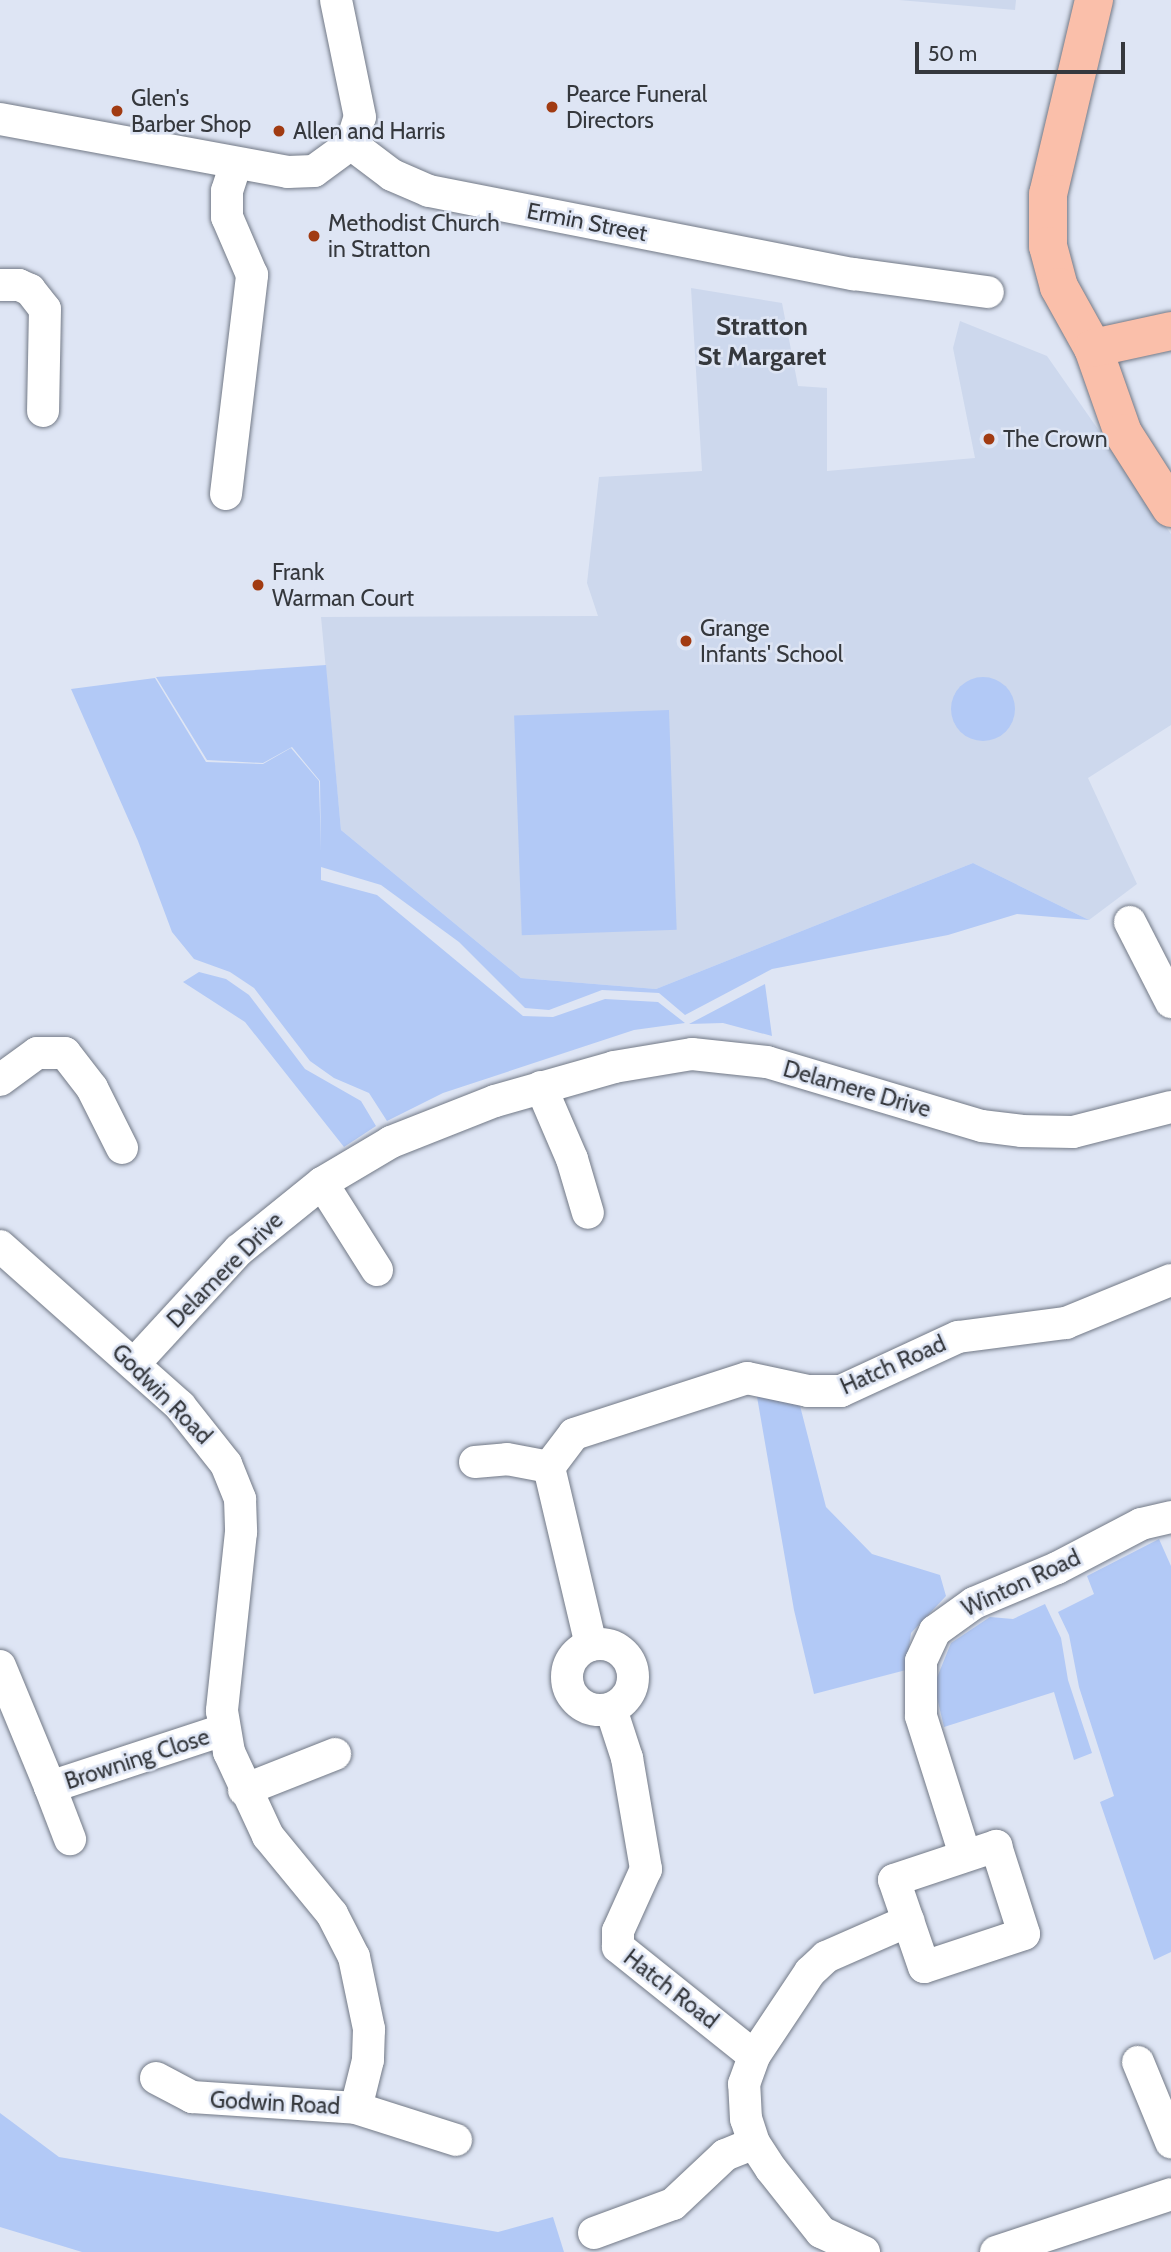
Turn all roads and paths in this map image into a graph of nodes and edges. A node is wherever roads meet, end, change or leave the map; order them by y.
1 (336, 0) edge
2 (1094, 0) edge
3 (0, 120) edge
4 (351, 145) junction
5 (236, 163) junction
6 (0, 285) edge
7 (988, 292) dead end
8 (1171, 331) edge
9 (1093, 348) junction
10 (43, 411) dead end
11 (226, 494) dead end
12 (1171, 508) edge
13 (1130, 922) dead end
14 (1171, 1002) edge
15 (0, 1080) edge
16 (541, 1087) junction
17 (1171, 1107) edge
18 (122, 1148) dead end
19 (323, 1183) junction
20 (588, 1213) dead end
21 (6, 1264) edge
22 (377, 1270) dead end
23 (1171, 1280) edge
24 (134, 1364) junction
25 (475, 1462) dead end
26 (549, 1467) junction
27 (1171, 1517) edge
28 (591, 1645) junction
29 (0, 1666) edge
30 (611, 1709) junction
31 (223, 1730) junction
32 (335, 1754) dead end
33 (50, 1787) junction
34 (244, 1790) junction
35 (70, 1839) dead end
36 (965, 1855) junction
37 (908, 1921) junction
38 (754, 2056) junction
39 (1138, 2062) dead end
40 (156, 2078) dead end
41 (356, 2108) junction
42 (456, 2140) dead end
43 (1171, 2142) edge
44 (754, 2143) junction
45 (1171, 2194) edge
46 (594, 2233) dead end
47 (864, 2252) edge
48 (996, 2252) edge

1 - 4 street
2 - 9 main road
3 - 5 street
4 - 5 street
4 - 7 street, Ermin Street
5 - 11 street
6 - 10 street
8 - 9 main road
9 - 12 main road
13 - 14 street
15 - 18 street
16 - 17 street, Delamere Drive
16 - 19 street, Delamere Drive
16 - 20 street
19 - 22 street
19 - 24 street, Delamere Drive
21 - 24 street, Godwin Road
23 - 26 street, Hatch Road
24 - 31 street, Godwin Road
25 - 26 street
26 - 28 street
27 - 36 street, Winton Road
28 - 30 street
28 - 30 street
29 - 33 street, Browning Close
30 - 38 street, Hatch Road
31 - 33 street, Browning Close
31 - 34 street, Godwin Road
32 - 34 street
33 - 35 street, Browning Close
34 - 41 street, Godwin Road
36 - 37 street
36 - 37 street
37 - 38 street
38 - 44 street
39 - 43 street
40 - 41 street, Godwin Road
41 - 42 street, Godwin Road
44 - 46 street
44 - 47 street
45 - 48 street

